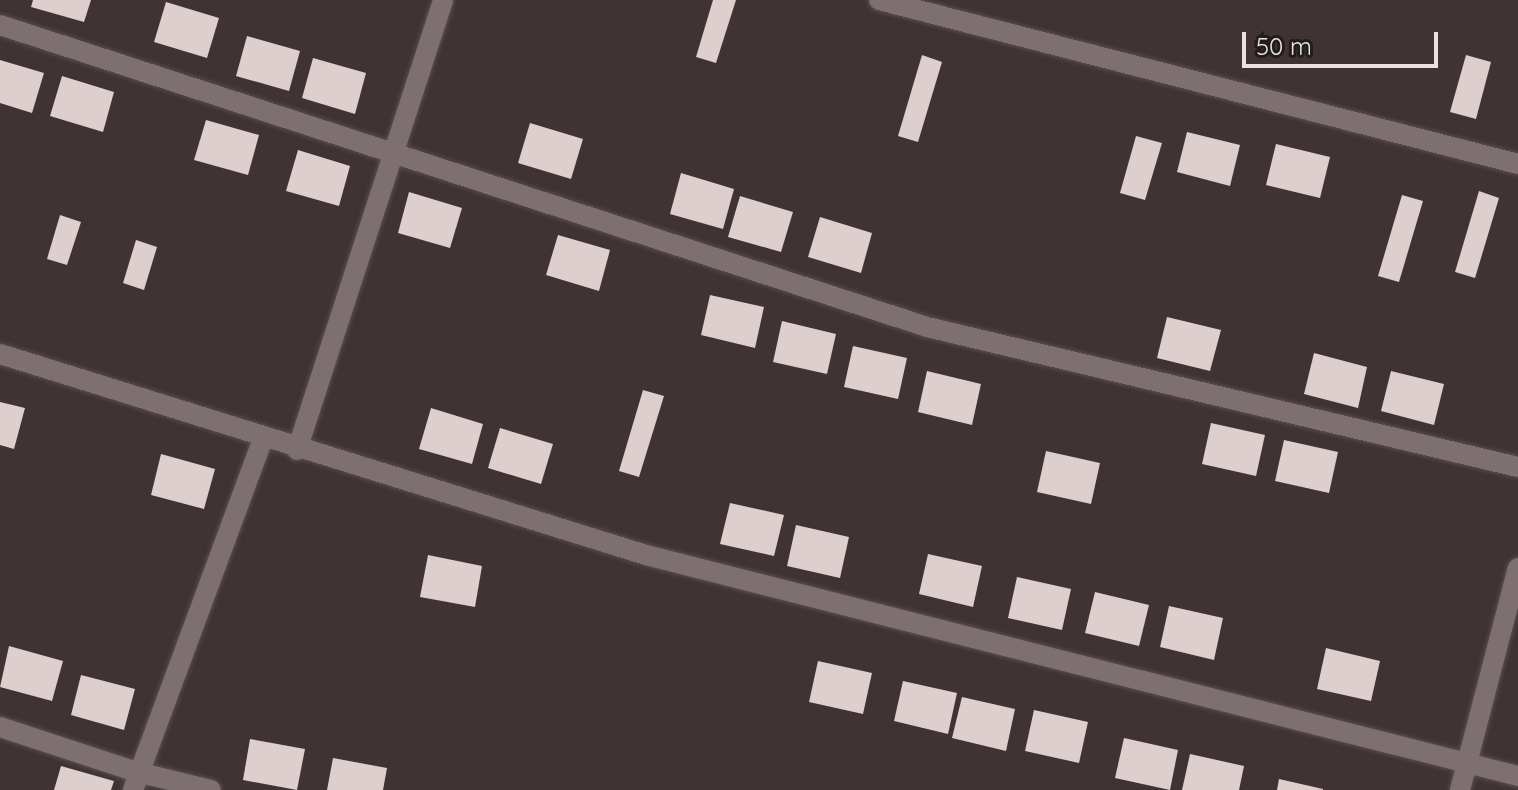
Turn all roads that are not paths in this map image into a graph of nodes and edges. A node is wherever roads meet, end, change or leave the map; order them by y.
1 (443, 0) edge
2 (879, 0) edge
3 (0, 25) edge
4 (394, 153) junction
5 (1518, 164) edge
6 (0, 354) edge
7 (263, 439) junction
8 (297, 450) junction
9 (1518, 467) edge
10 (1518, 568) edge
11 (0, 727) edge
12 (1467, 766) junction
13 (1518, 776) edge
14 (135, 781) edge
15 (211, 790) edge
16 (1460, 790) edge

1 - 4 street
2 - 5 street
3 - 4 street
4 - 8 street
4 - 9 street
6 - 7 street
7 - 8 street
7 - 14 street
8 - 12 street
10 - 12 street
11 - 14 street
12 - 13 street
12 - 16 street
14 - 15 street

